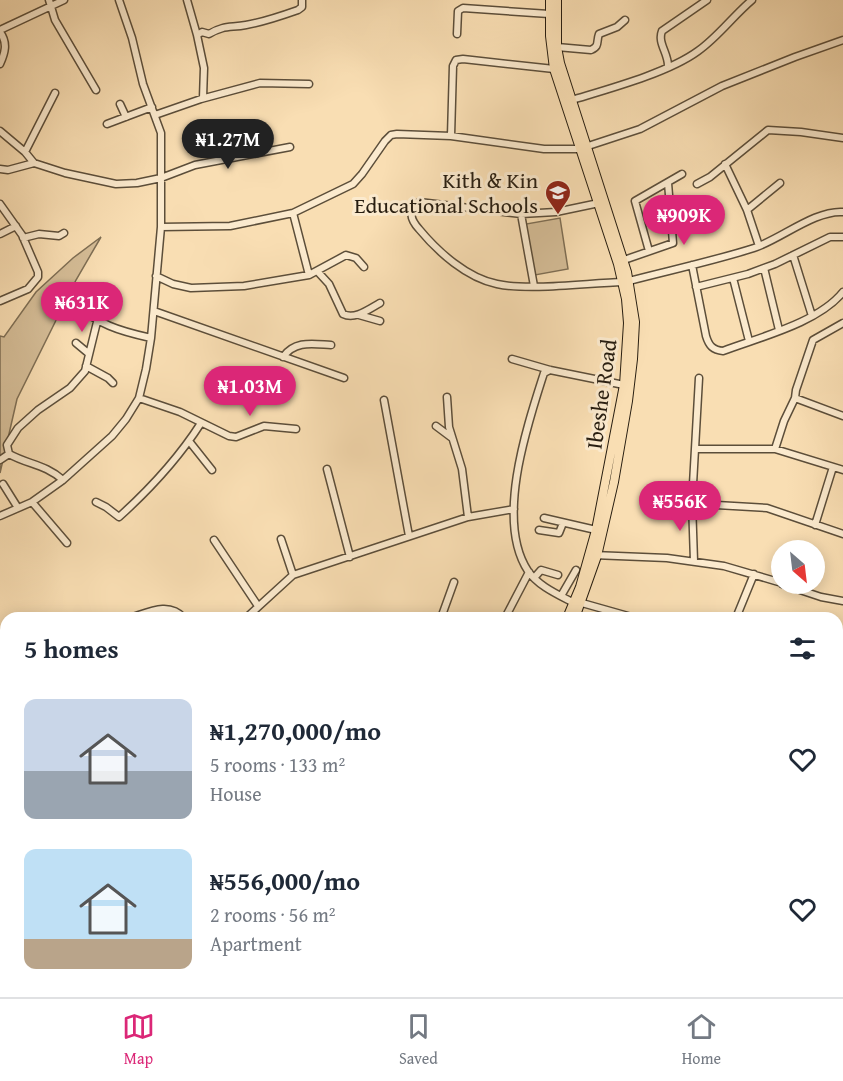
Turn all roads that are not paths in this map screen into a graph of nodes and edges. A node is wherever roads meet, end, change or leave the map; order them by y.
1 (64, 0) edge
2 (119, 0) edge
3 (187, 0) edge
4 (302, 0) edge
5 (550, 0) edge
6 (557, 0) edge
7 (707, 0) edge
8 (752, 0) edge
9 (50, 2) edge
10 (549, 14) junction
11 (625, 20) dead end
12 (1, 33) edge
13 (457, 34) dead end
14 (197, 35) junction
15 (843, 40) edge
16 (557, 47) junction
17 (0, 64) edge
18 (668, 67) junction
19 (554, 69) junction
20 (309, 84) dead end
21 (96, 90) dead end
22 (56, 93) dead end
23 (203, 98) junction
24 (572, 100) junction
25 (120, 104) dead end
26 (152, 108) junction
27 (155, 115) junction
28 (126, 117) junction
29 (107, 124) dead end
30 (0, 131) edge
31 (451, 136) junction
32 (843, 138) edge
33 (290, 147) dead end
34 (583, 148) junction
35 (25, 152) junction
36 (34, 163) junction
37 (725, 164) junction
38 (0, 169) edge
39 (682, 174) dead end
40 (161, 178) junction
41 (668, 183) junction
42 (697, 183) dead end
43 (780, 183) dead end
44 (599, 203) junction
45 (0, 204) edge
46 (747, 210) junction
47 (843, 212) edge
48 (293, 213) junction
49 (521, 214) junction
50 (16, 226) junction
51 (161, 227) junction
52 (64, 233) dead end
53 (0, 234) edge
54 (843, 237) edge
55 (23, 238) junction
56 (759, 246) junction
57 (649, 251) junction
58 (793, 255) junction
59 (624, 260) junction
60 (692, 265) junction
61 (364, 267) dead end
62 (764, 268) junction
63 (318, 272) junction
64 (309, 275) junction
65 (156, 276) junction
66 (733, 278) junction
67 (626, 281) junction
68 (534, 286) junction
69 (696, 287) junction
70 (843, 292) edge
71 (0, 301) edge
72 (72, 303) dead end
73 (380, 303) dead end
74 (154, 311) junction
75 (359, 315) junction
76 (812, 316) junction
77 (380, 321) dead end
78 (97, 322) junction
79 (843, 323) edge
80 (779, 330) junction
81 (151, 338) junction
82 (749, 341) junction
83 (76, 342) dead end
84 (331, 345) dead end
85 (88, 353) junction
86 (283, 357) junction
87 (512, 359) dead end
88 (86, 366) junction
89 (550, 370) junction
90 (344, 378) dead end
91 (699, 378) dead end
92 (113, 383) dead end
93 (624, 384) junction
94 (139, 398) junction
95 (447, 398) dead end
96 (795, 398) junction
97 (384, 400) dead end
98 (843, 416) edge
99 (201, 423) junction
100 (436, 426) dead end
101 (296, 429) dead end
102 (453, 439) junction
103 (189, 441) junction
104 (696, 448) junction
105 (775, 449) junction
106 (9, 454) junction
107 (0, 460) edge
108 (833, 467) junction
109 (327, 469) dead end
110 (212, 470) dead end
111 (843, 470) edge
112 (63, 480) junction
113 (3, 484) dead end
114 (660, 494) dead end
115 (32, 502) junction
116 (96, 502) dead end
117 (692, 502) junction
118 (18, 508) junction
119 (514, 509) junction
120 (0, 516) edge
121 (468, 517) junction
122 (544, 518) dead end
123 (563, 523) junction
124 (815, 525) junction
125 (539, 530) dead end
126 (596, 530) junction
127 (843, 534) edge
128 (409, 536) junction
129 (281, 539) dead end
130 (214, 540) dead end
131 (67, 543) dead end
132 (594, 555) junction
133 (350, 557) junction
134 (694, 561) junction
135 (576, 570) dead end
136 (529, 572) junction
137 (558, 574) dead end
138 (754, 574) junction
139 (293, 575) junction
140 (534, 578) junction
141 (771, 579) edge
142 (454, 582) dead end
143 (813, 594) edge
144 (561, 596) junction
145 (843, 601) edge
146 (578, 603) junction
147 (258, 606) junction
148 (152, 612) edge
149 (179, 612) edge
150 (252, 612) edge
151 (443, 612) edge
152 (508, 612) edge
153 (571, 612) edge
154 (576, 612) edge
155 (612, 612) edge
156 (738, 612) edge

1 - 9 street
2 - 26 street
3 - 14 street
4 - 14 street
5 - 10 main road, Ibeshe Road
6 - 16 main road, Ibeshe Road
7 - 18 street
8 - 18 street
9 - 12 street
9 - 21 street
10 - 13 street
10 - 19 main road, Ibeshe Road
11 - 16 street
12 - 17 street
14 - 23 street
15 - 34 street
16 - 24 main road, Ibeshe Road
18 - 24 street
19 - 31 street
19 - 34 main road, Ibeshe Road
20 - 23 street
22 - 35 street
23 - 27 street
24 - 34 main road, Ibeshe Road
25 - 28 street
26 - 27 street
26 - 28 street
27 - 40 street
28 - 29 street
30 - 35 street
31 - 34 street
31 - 48 street
32 - 37 street
33 - 40 street
34 - 44 main road, Ibeshe Road
34 - 59 main road, Ibeshe Road
35 - 36 street
36 - 38 street
36 - 40 street
37 - 42 street
37 - 46 street
39 - 41 street
40 - 51 street
41 - 57 street
41 - 57 street
43 - 46 street
44 - 49 street
44 - 67 main road, Ibeshe Road
45 - 50 street
46 - 56 street
47 - 56 street
48 - 51 street
48 - 64 street
49 - 68 street
49 - 68 street
50 - 53 street
50 - 55 street
51 - 65 street
52 - 55 street
54 - 58 street
55 - 71 street
56 - 60 street
57 - 59 street
58 - 62 street
58 - 76 street
59 - 67 main road, Ibeshe Road
60 - 67 street
60 - 69 street
61 - 63 street
62 - 66 street
62 - 80 street
63 - 64 street
63 - 75 street
64 - 65 street
65 - 74 street
66 - 69 street
66 - 82 street
67 - 68 street
67 - 93 main road, Ibeshe Road
67 - 132 main road, Ibeshe Road
69 - 82 street
70 - 76 street
72 - 78 street
73 - 75 street
74 - 81 street
74 - 86 street
75 - 77 street
76 - 80 street
78 - 81 street
78 - 85 street
79 - 96 street
80 - 82 street
81 - 94 street
83 - 85 street
84 - 86 street
85 - 88 street
86 - 90 street
87 - 89 street
88 - 92 street
88 - 106 street
89 - 93 street
89 - 119 street
91 - 104 street
93 - 126 main road, Ibeshe Road
94 - 99 street
94 - 112 street
95 - 102 street
96 - 98 street
96 - 105 street
97 - 128 street
99 - 101 street
99 - 103 street
100 - 102 street
102 - 121 street
103 - 110 street
103 - 116 street
104 - 105 street
104 - 117 street
105 - 108 street
106 - 107 street
106 - 112 street
108 - 111 street
108 - 124 street
109 - 133 street
112 - 115 street
113 - 118 street
114 - 117 street
115 - 118 street
115 - 131 street
117 - 124 street
117 - 134 street
118 - 120 street
119 - 121 street
119 - 136 street
121 - 128 street
122 - 123 street
123 - 125 street
123 - 126 street
124 - 127 street
126 - 132 main road, Ibeshe Road
128 - 133 street
129 - 139 street
130 - 147 street
132 - 134 street
132 - 146 main road, Ibeshe Road
133 - 139 street
134 - 138 street
135 - 144 street
136 - 140 street
136 - 152 street
137 - 140 street
138 - 141 street
138 - 156 street
139 - 147 street
140 - 144 street
142 - 151 street
143 - 145 street
144 - 146 street
146 - 153 main road, Ibeshe Road
146 - 154 main road, Ibeshe Road
146 - 155 street
147 - 150 street
148 - 149 street

